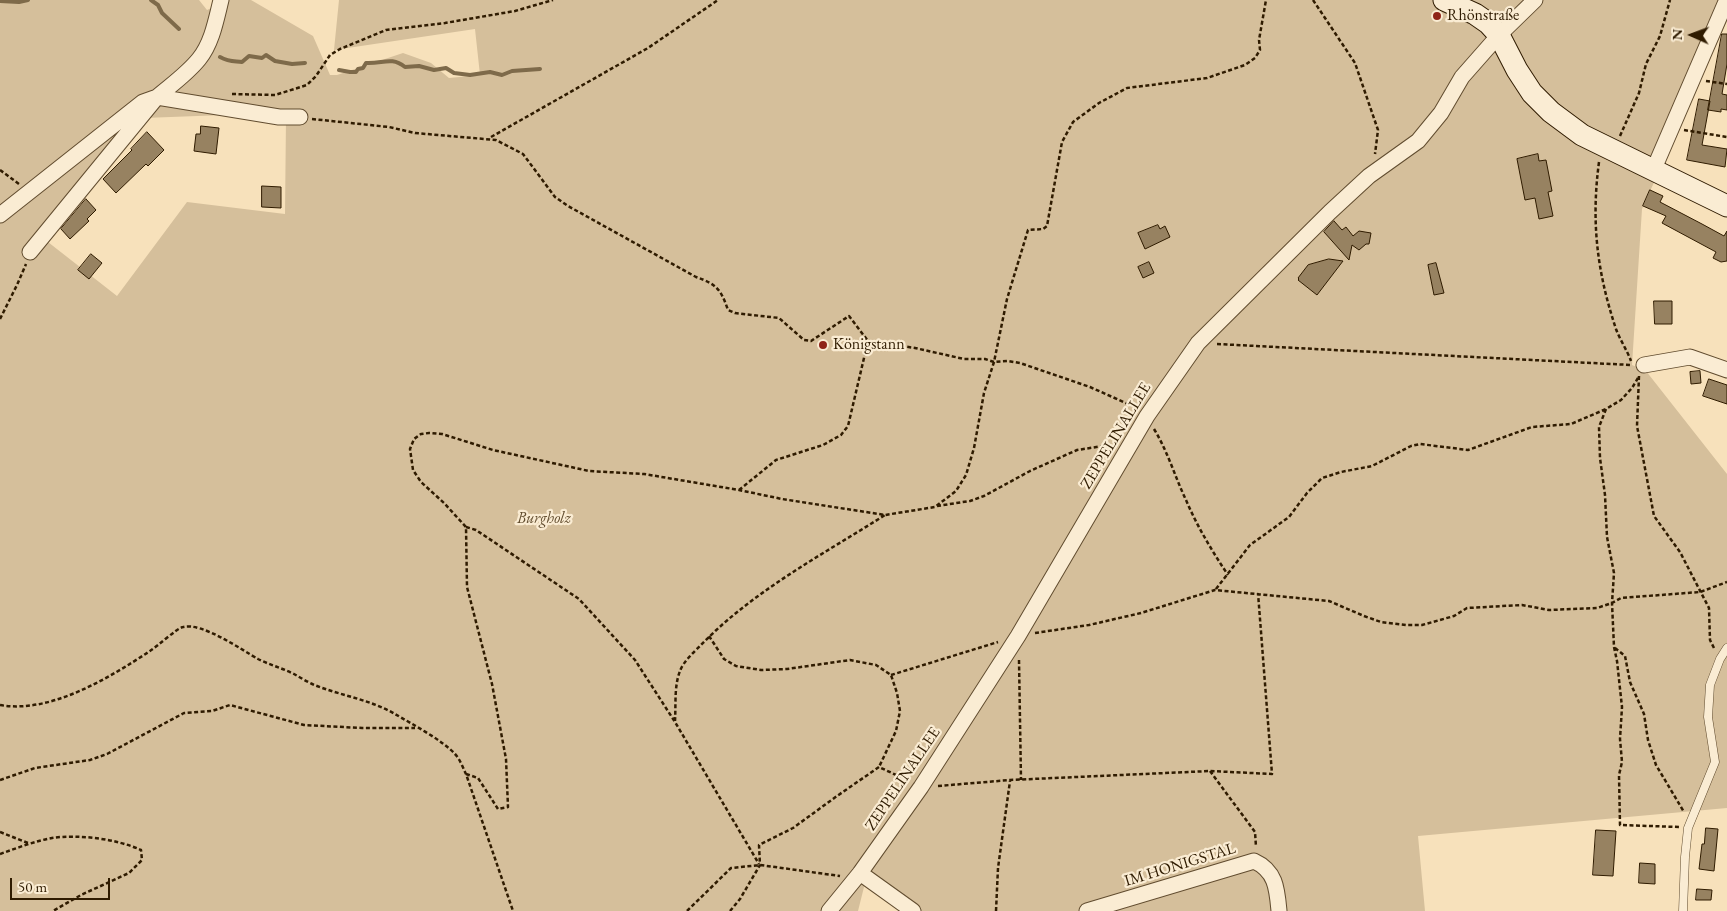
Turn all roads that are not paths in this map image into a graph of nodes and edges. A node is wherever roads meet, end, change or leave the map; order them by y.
1 (221, 0) edge
2 (1444, 0) edge
3 (1535, 0) edge
4 (1725, 4) dead end
5 (1499, 35) junction
6 (157, 97) junction
7 (300, 117) road end
8 (1653, 171) junction
9 (1727, 206) edge
10 (0, 214) edge
11 (30, 252) road end
12 (1638, 365) road end
13 (1727, 370) edge
14 (1727, 648) edge
15 (860, 873) junction
16 (829, 911) edge
17 (913, 911) edge
18 (1087, 911) edge
19 (1278, 911) edge
20 (1683, 911) edge

1 - 6 street
2 - 5 street
3 - 5 street, ZEPPELINALLEE
4 - 8 street
5 - 8 street
5 - 15 street, ZEPPELINALLEE
6 - 7 street
6 - 10 street
6 - 11 street
8 - 9 street
12 - 13 street
14 - 20 lane
15 - 16 street, ZEPPELINALLEE
15 - 17 street
18 - 19 street, IM HONIGSTAL

